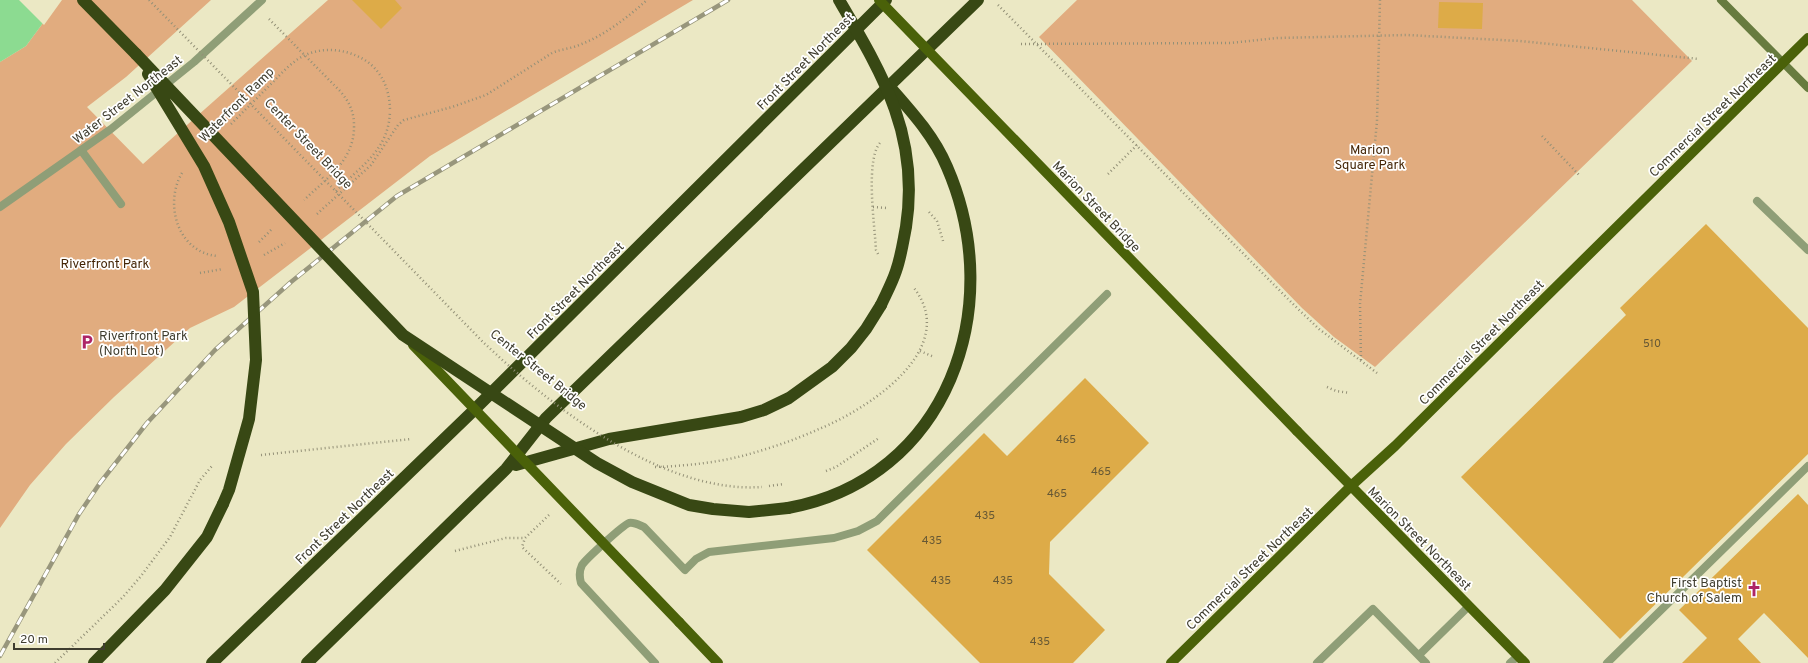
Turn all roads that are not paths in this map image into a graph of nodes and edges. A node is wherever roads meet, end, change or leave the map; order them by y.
1 (83, 0) edge
2 (839, 0) edge
3 (879, 0) edge
4 (886, 0) edge
5 (978, 0) edge
6 (1721, 0) edge
7 (259, 3) edge
8 (1808, 38) edge
9 (136, 54) junction
10 (1783, 63) junction
11 (889, 86) junction
12 (1808, 88) edge
13 (81, 150) junction
14 (1757, 200) dead end
15 (121, 204) dead end
16 (0, 207) edge
17 (1808, 250) edge
18 (1107, 294) dead end
19 (403, 335) junction
20 (1297, 431) joint
21 (1808, 466) edge
22 (506, 469) junction
23 (1351, 486) junction
24 (1469, 606) junction
25 (1419, 655) junction
26 (1517, 661) edge
27 (94, 663) edge
28 (212, 663) edge
29 (307, 663) edge
30 (654, 663) edge
31 (718, 663) edge
32 (1171, 663) edge
33 (1317, 663) edge
34 (1426, 663) edge
35 (1607, 663) edge

1 - 9 highway
2 - 22 highway, bridge
3 - 20 main road, Marion Street Bridge, bridge
4 - 28 highway, Front Street Northeast
5 - 11 highway
6 - 10 street
7 - 13 street, Water Street Northeast
8 - 10 main road, Commercial Street Northeast
9 - 19 highway, bridge
9 - 27 highway, bridge
10 - 12 street
10 - 23 main road, Commercial Street Northeast
11 - 19 highway, bridge
11 - 22 highway
13 - 15 street
13 - 16 street, Water Street Northeast
14 - 17 street
18 - 30 street
19 - 31 main road, bridge
20 - 23 main road, Marion Street Northeast
21 - 35 street
22 - 29 highway
23 - 24 main road, Marion Street Northeast
23 - 32 main road, Commercial Street Northeast
24 - 25 street
24 - 26 main road, Marion Street Northeast
25 - 33 street
25 - 34 street

